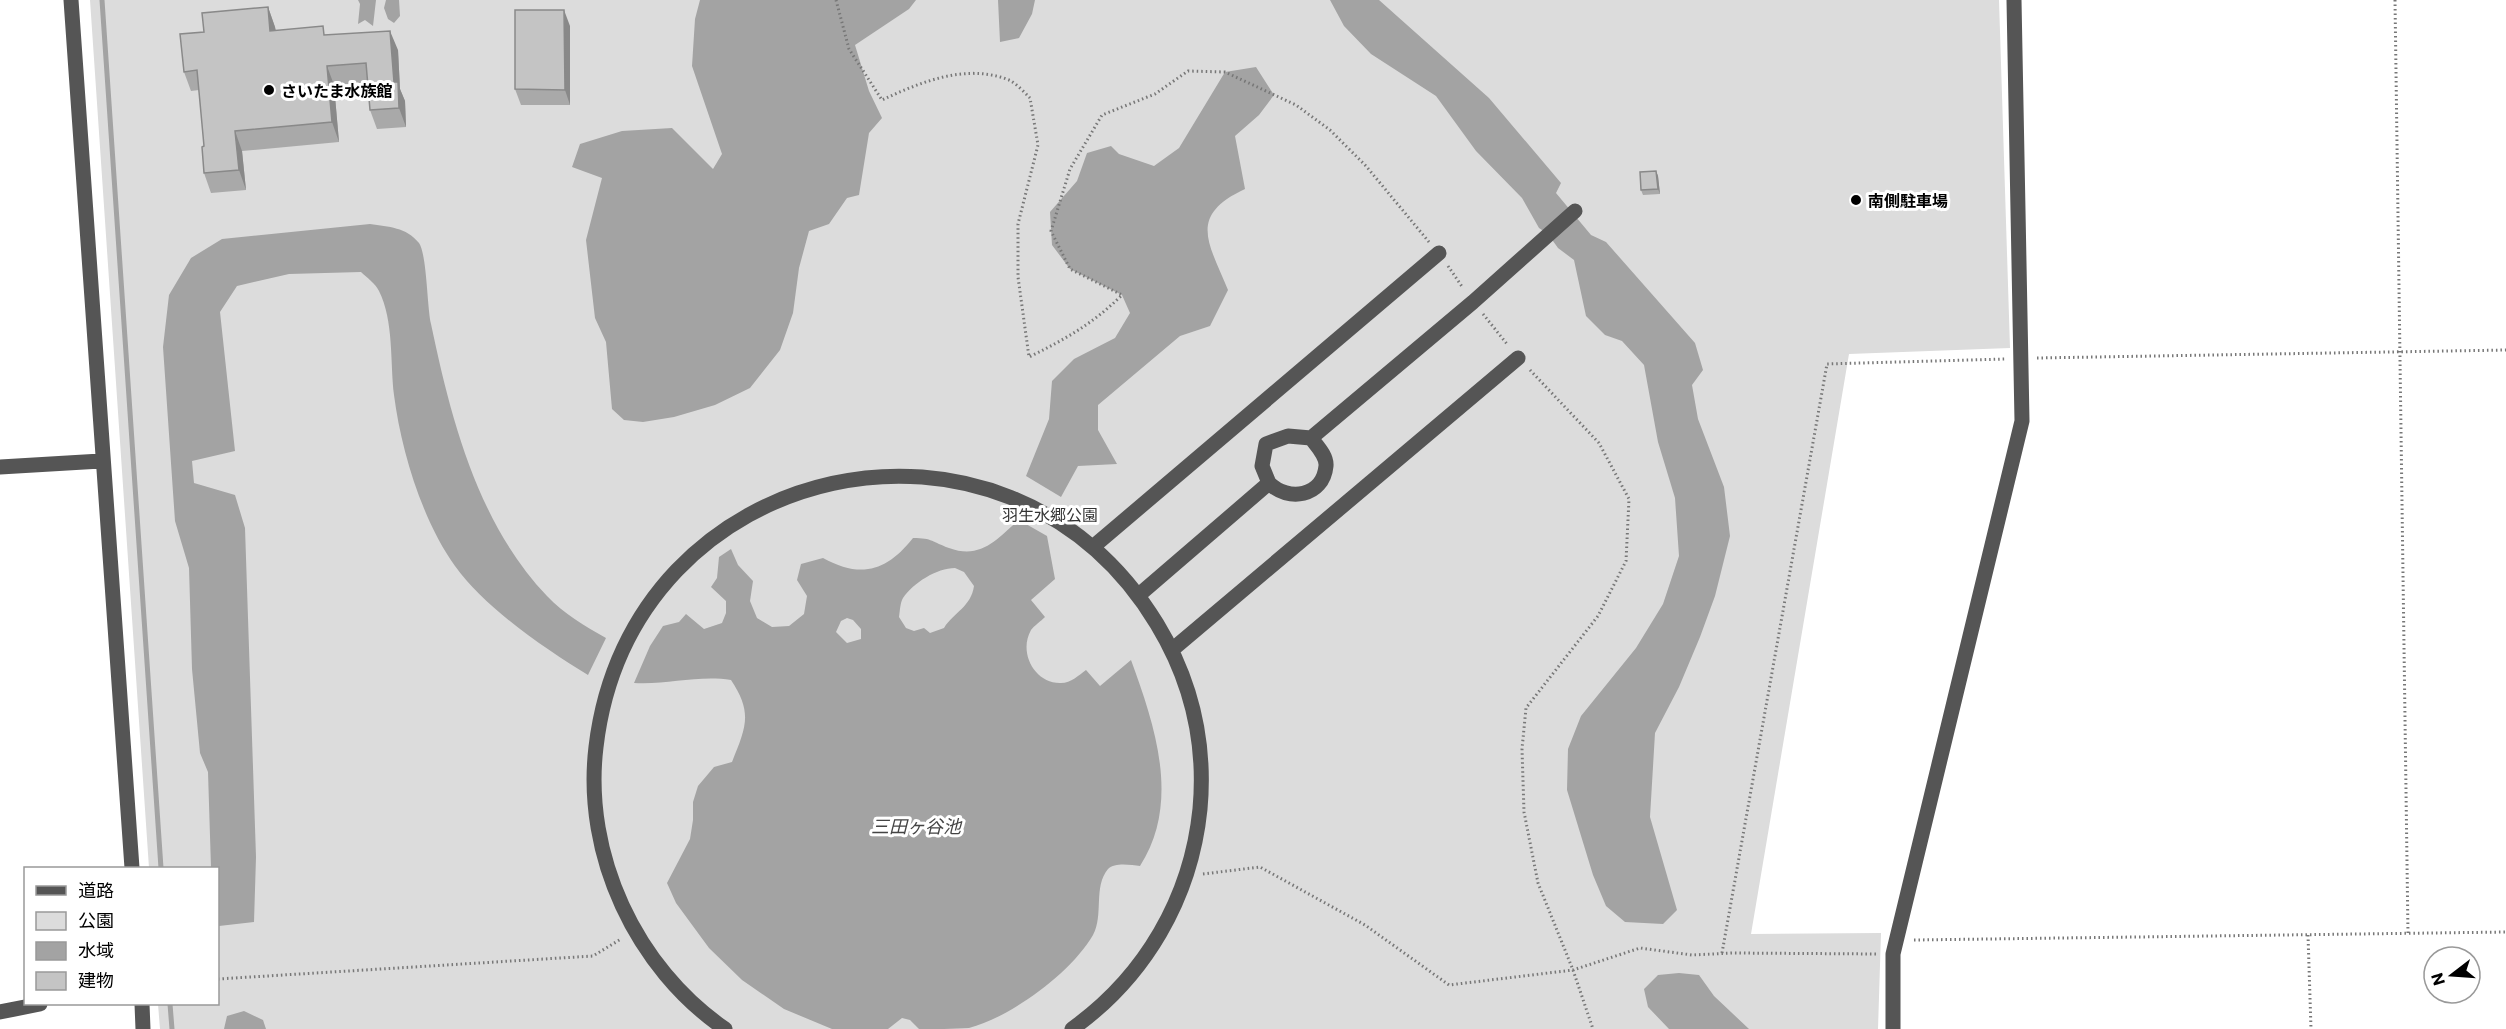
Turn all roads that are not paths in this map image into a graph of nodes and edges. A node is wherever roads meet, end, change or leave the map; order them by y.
1 (71, 0) edge
2 (2014, 0) edge
3 (1575, 211) dead end
4 (1439, 253) dead end
5 (1518, 358) dead end
6 (1311, 438) junction
7 (101, 461) junction
8 (0, 467) edge
9 (1269, 483) junction
10 (1094, 546) junction
11 (1140, 594) junction
12 (1173, 650) junction
13 (132, 867) edge
14 (35, 1005) edge
15 (142, 1005) edge
16 (0, 1012) edge
17 (143, 1029) edge
18 (725, 1029) edge
19 (1072, 1029) edge
20 (1893, 1029) edge

1 - 7 street
2 - 20 street
3 - 6 street
4 - 10 street
5 - 12 street
6 - 9 street
6 - 9 street
7 - 8 street
7 - 13 street
9 - 11 street
10 - 11 street
10 - 18 street
11 - 12 street
12 - 19 street
14 - 16 street
15 - 17 street

